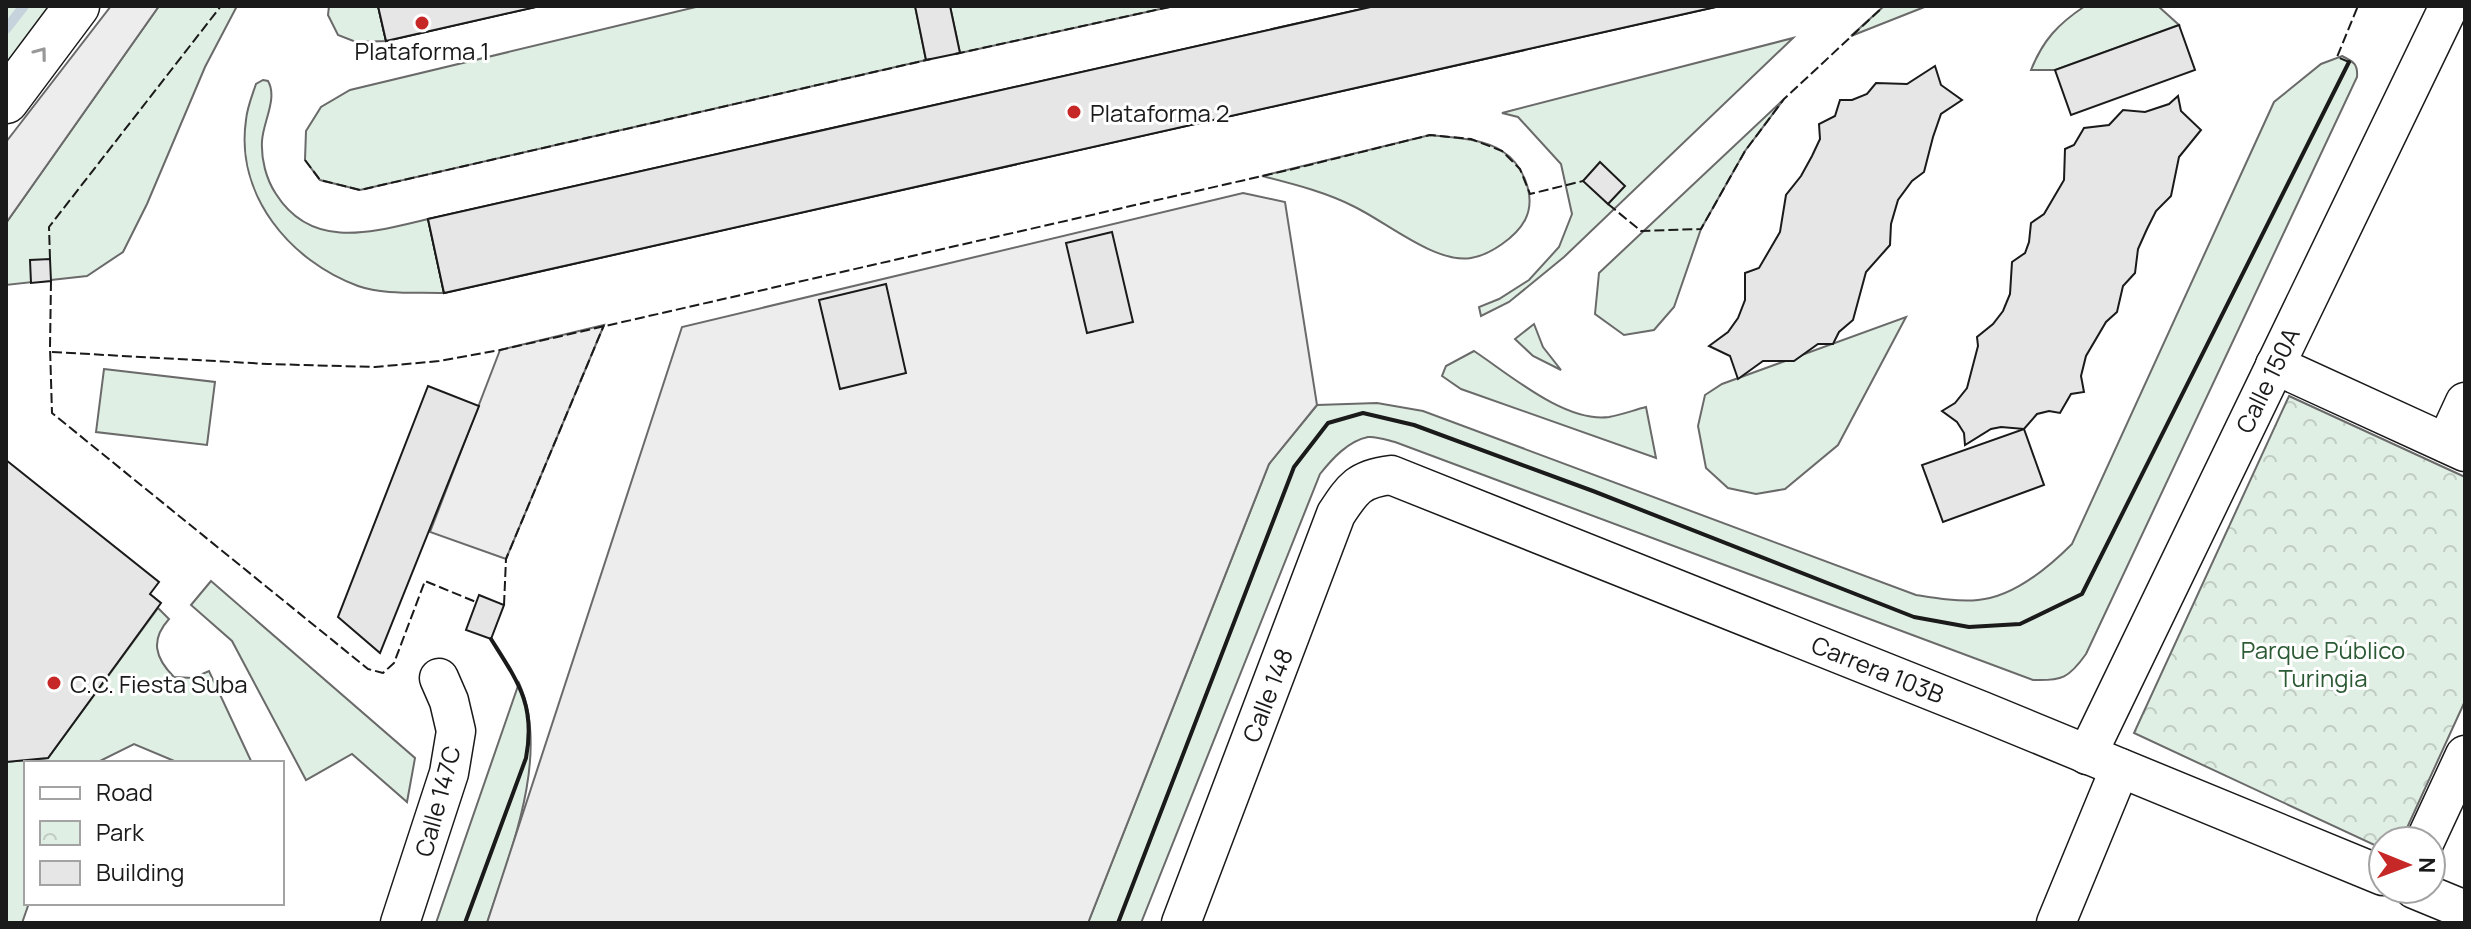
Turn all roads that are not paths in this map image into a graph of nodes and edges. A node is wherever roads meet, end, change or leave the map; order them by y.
1 (77, 6) edge
2 (2449, 6) edge
3 (6, 101) edge
4 (2275, 365) junction
5 (2465, 402) edge
6 (2455, 447) edge
7 (1369, 478) joint
8 (439, 678) dead end
9 (2465, 755) edge
10 (2104, 761) junction
11 (2432, 825) edge
12 (2367, 869) edge
13 (400, 923) edge
14 (1181, 923) edge
15 (2056, 923) edge

3 -> 1 main road
2 - 4 street, Calle 150A
4 - 6 street
4 - 10 street, Calle 150A
5 - 6 street
7 - 10 street, Carrera 103B
7 - 14 street, Calle 148
8 - 13 street, Calle 147C
9 - 11 street
10 - 12 street, Carrera 103B
10 - 15 street, Calle 150A

